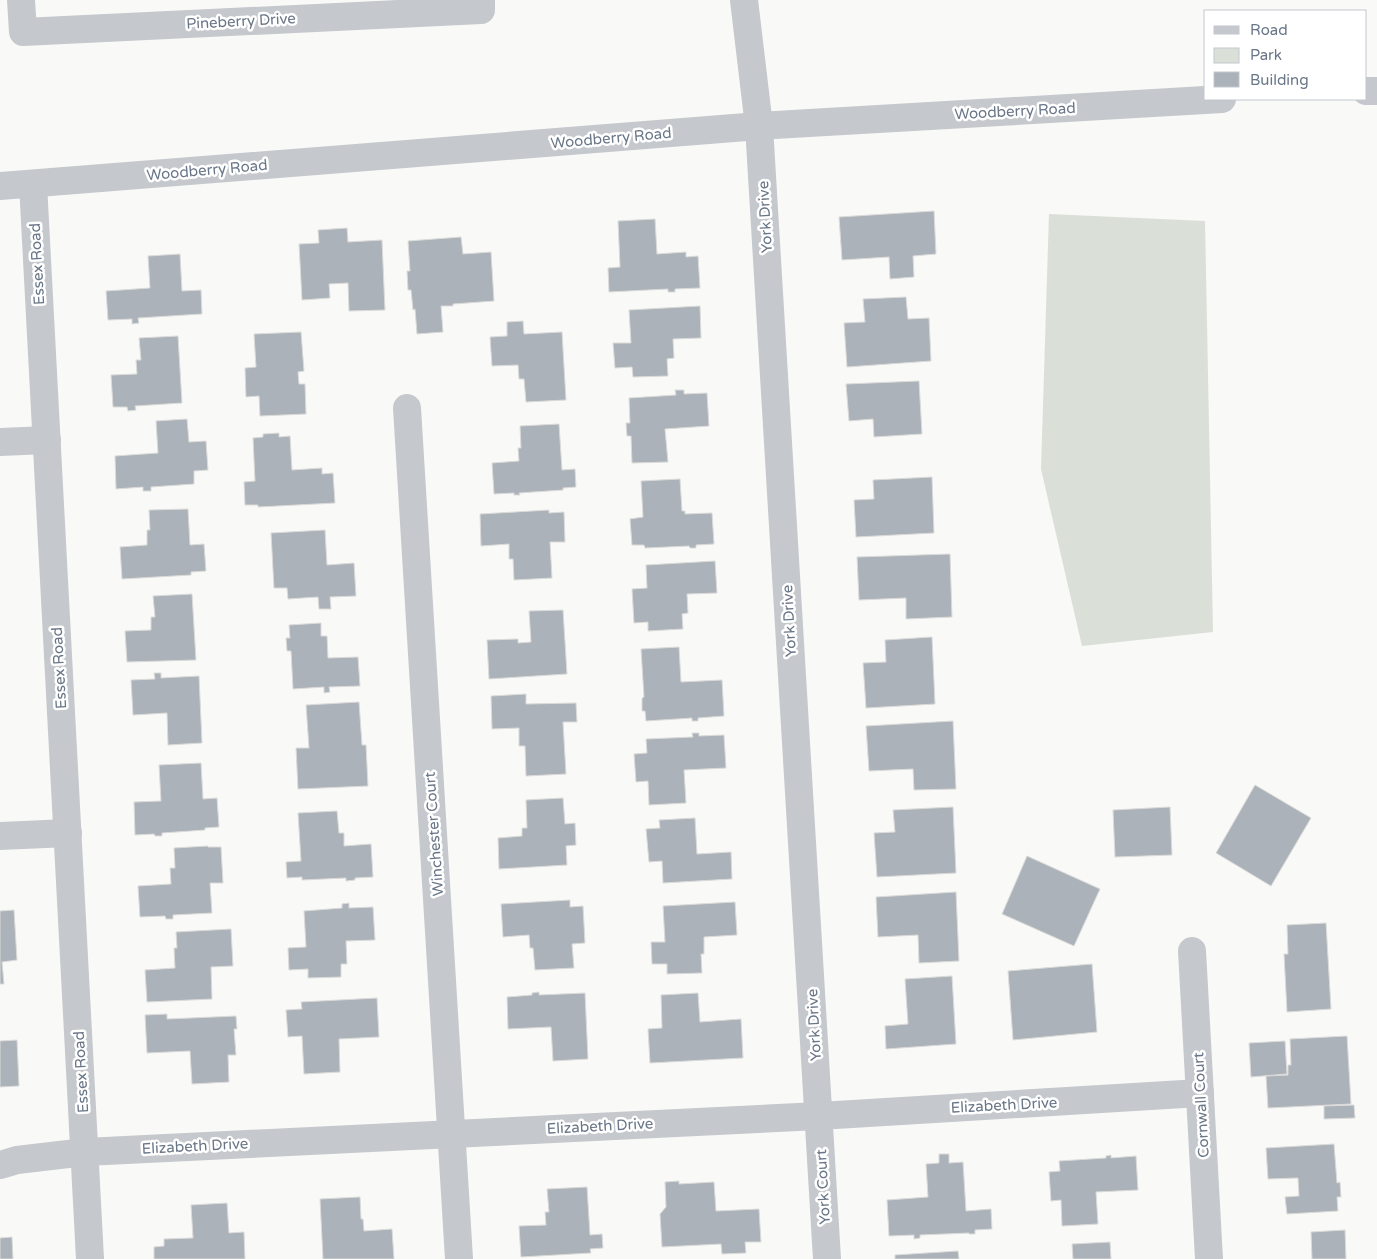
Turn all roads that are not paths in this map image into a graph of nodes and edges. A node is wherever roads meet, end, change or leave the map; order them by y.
1 (21, 0) edge
2 (480, 0) edge
3 (744, 0) edge
4 (1205, 100) edge
5 (759, 126) junction
6 (33, 184) junction
7 (0, 186) edge
8 (407, 408) dead end
9 (47, 440) junction
10 (0, 442) edge
11 (68, 833) junction
12 (0, 836) edge
13 (1192, 951) dead end
14 (1200, 1093) junction
15 (819, 1116) junction
16 (452, 1133) junction
17 (85, 1152) junction
18 (0, 1165) edge
19 (90, 1259) edge
20 (459, 1259) edge
21 (827, 1259) edge
22 (1209, 1259) edge

1 - 2 street, Pineberry Drive
3 - 5 street, York Drive
4 - 5 street, Woodberry Road
5 - 6 street, Woodberry Road
5 - 15 street, York Drive
6 - 7 street, Woodberry Road
6 - 9 street, Essex Road
8 - 16 street, Winchester Court
9 - 10 street
9 - 11 street, Essex Road
11 - 12 street
11 - 17 street, Essex Road
13 - 14 street, Cornwall Court
14 - 15 street, Elizabeth Drive
14 - 22 street, Cornwall Court
15 - 16 street, Elizabeth Drive
15 - 21 street, York Court
16 - 17 street, Elizabeth Drive
16 - 20 street, Winchester Court
17 - 18 street, Elizabeth Drive
17 - 19 street, Essex Road

